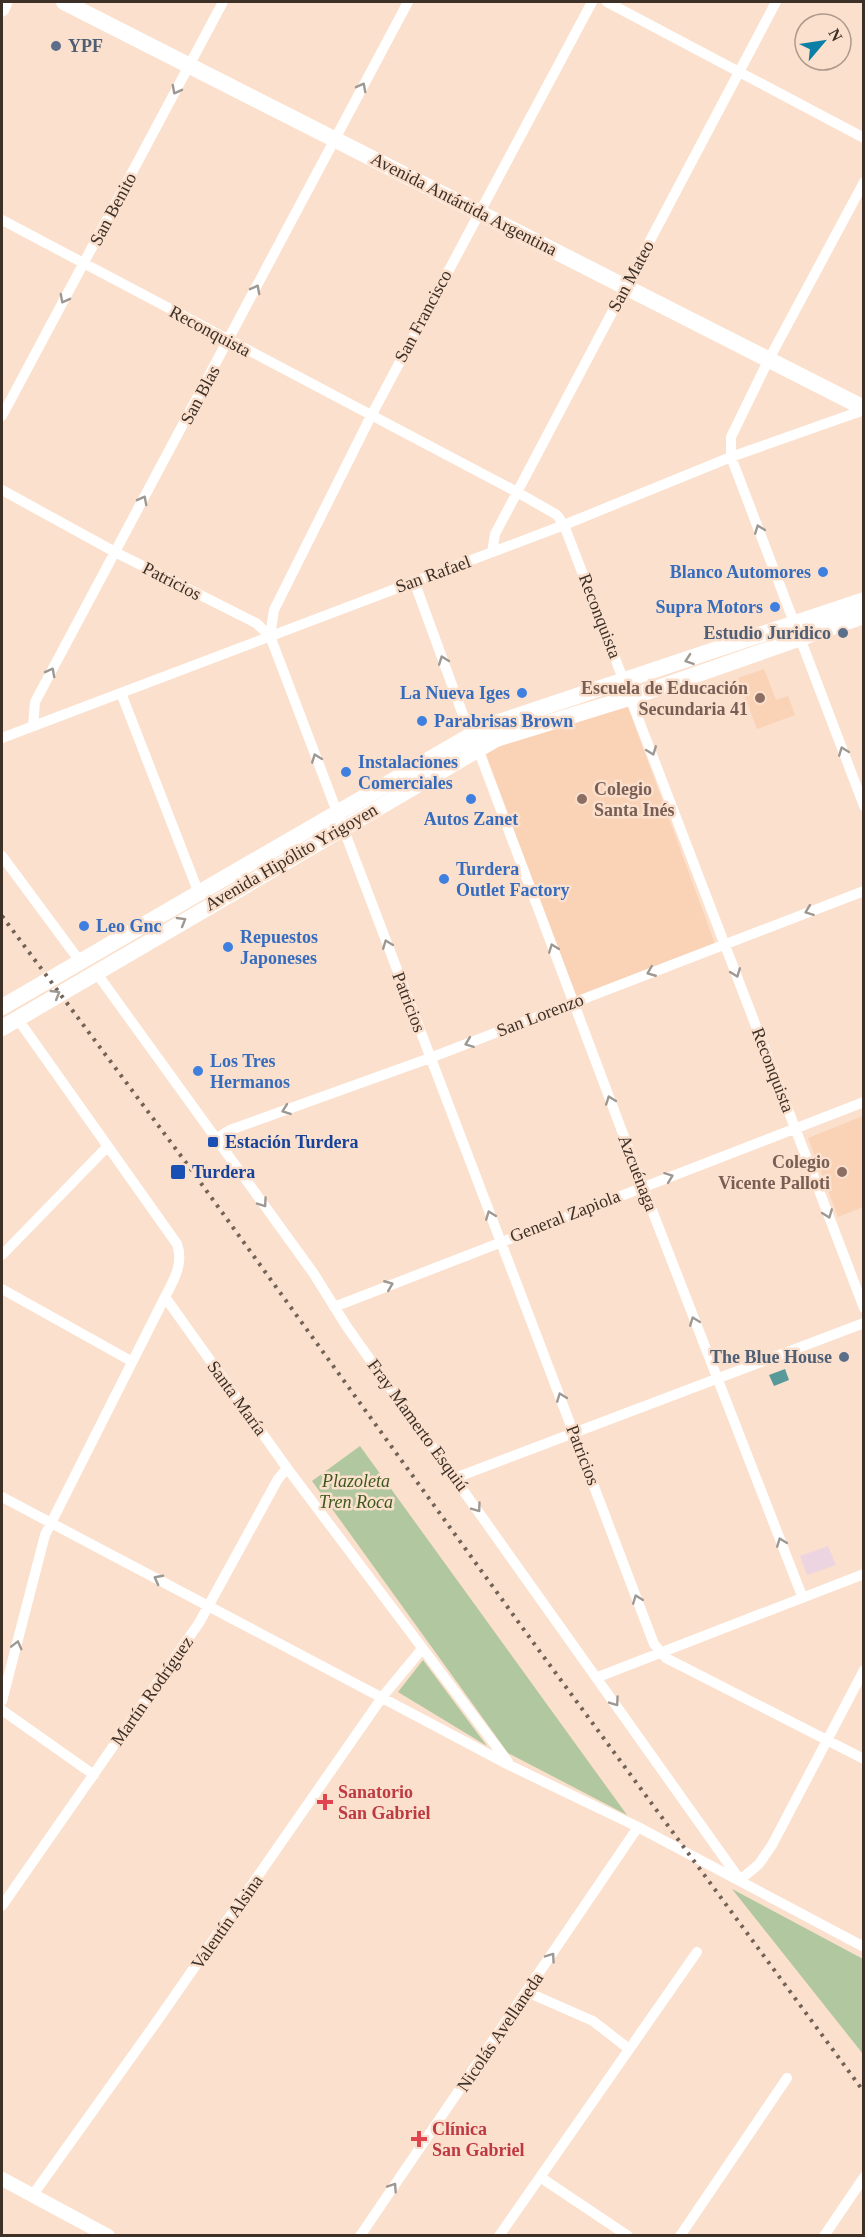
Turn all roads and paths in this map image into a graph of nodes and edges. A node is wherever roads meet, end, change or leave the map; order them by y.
1 (5, 2) edge
2 (64, 2) edge
3 (223, 2) edge
4 (408, 2) edge
5 (592, 2) edge
6 (607, 2) edge
7 (776, 2) edge
8 (2, 9) edge
9 (188, 67) junction
10 (738, 72) junction
11 (335, 138) junction
12 (864, 138) edge
13 (864, 182) edge
14 (478, 211) junction
15 (2, 220) edge
16 (83, 264) junction
17 (624, 287) junction
18 (228, 340) junction
19 (768, 361) junction
20 (864, 409) edge
21 (2, 416) edge
22 (370, 416) junction
23 (731, 457) junction
24 (2, 490) edge
25 (517, 492) junction
26 (564, 525) junction
27 (116, 552) junction
28 (492, 552) junction
29 (414, 581) junction
30 (864, 600) edge
31 (864, 616) edge
32 (798, 630) junction
33 (270, 636) junction
34 (629, 689) junction
35 (121, 693) junction
36 (33, 726) junction
37 (2, 738) edge
38 (475, 741) junction
39 (864, 806) edge
40 (340, 820) junction
41 (2, 855) edge
42 (198, 891) junction
43 (864, 891) edge
44 (725, 943) junction
45 (79, 960) junction
46 (95, 971) junction
47 (574, 1003) junction
48 (2, 1007) edge
49 (17, 1018) junction
50 (2, 1028) edge
51 (430, 1058) junction
52 (864, 1102) edge
53 (795, 1129) junction
54 (217, 1138) junction
55 (107, 1147) junction
56 (643, 1187) junction
57 (500, 1241) junction
58 (2, 1255) edge
59 (2, 1289) edge
60 (165, 1297) junction
61 (334, 1307) junction
62 (864, 1308) edge
63 (864, 1323) edge
64 (131, 1361) junction
65 (716, 1378) junction
66 (575, 1432) junction
67 (287, 1468) junction
68 (455, 1478) junction
69 (2, 1497) edge
70 (50, 1522) junction
71 (864, 1574) edge
72 (802, 1596) junction
73 (210, 1607) junction
74 (422, 1648) junction
75 (660, 1652) junction
76 (864, 1671) edge
77 (598, 1677) junction
78 (382, 1696) junction
79 (2, 1701) edge
80 (2, 1710) edge
81 (826, 1740) junction
82 (864, 1759) edge
83 (510, 1765) junction
84 (94, 1775) junction
85 (638, 1827) junction
86 (740, 1880) junction
87 (2, 1906) edge
88 (864, 1947) edge
89 (697, 1952) dead end
90 (528, 1992) junction
91 (629, 2049) junction
92 (787, 2078) dead end
93 (540, 2177) junction
94 (864, 2177) edge
95 (2, 2179) edge
96 (32, 2196) junction
97 (100, 2234) edge
98 (360, 2235) edge
99 (499, 2235) edge
100 (628, 2235) edge
101 (680, 2235) edge
102 (824, 2235) edge

1 - 8 main road
2 - 9 main road, Avenida Antártida Argentina
3 - 9 street, San Benito
11 -> 4 street, San Blas
5 - 14 street, San Francisco
6 - 10 street
7 - 10 street, San Mateo
9 - 11 main road, Avenida Antártida Argentina
9 -> 16 street, San Benito
10 - 12 street
10 - 17 street, San Mateo
11 - 14 main road, Avenida Antártida Argentina
18 -> 11 street, San Blas
13 - 19 street
14 - 17 main road, Avenida Antártida Argentina
14 - 22 street, San Francisco
15 - 16 street, Reconquista
16 - 18 street, Reconquista
16 -> 21 street, San Benito
17 - 19 main road, Avenida Antártida Argentina
17 - 25 street, San Mateo
18 - 22 street, Reconquista
27 -> 18 street, San Blas
19 - 20 main road, Avenida Antártida Argentina
19 - 23 street
20 - 23 street, San Rafael
22 - 25 street, Reconquista
22 - 33 street, San Francisco
23 - 26 street, San Rafael
32 -> 23 street
24 - 27 street, Patricios
25 - 26 street, Reconquista
25 - 28 street, San Mateo
26 - 28 street, San Rafael
26 - 34 street, Reconquista
27 - 33 street, Patricios
36 -> 27 street, San Blas
28 - 29 street, San Rafael
29 - 33 street, San Rafael
38 -> 29 street, Azcuénaga
30 - 32 main road, Avenida Hipólito Yrigoyen
31 - 32 main road, Avenida Hipólito Yrigoyen
32 - 34 main road, Avenida Hipólito Yrigoyen
39 -> 32 street
33 - 35 street, San Rafael
40 -> 33 street, Patricios
34 - 38 main road, Avenida Hipólito Yrigoyen
34 -> 44 street, Reconquista
35 - 36 street, San Rafael
35 - 42 street
36 - 37 street, San Rafael
38 - 40 main road, Avenida Hipólito Yrigoyen
47 -> 38 street, Azcuénaga
40 - 42 main road, Avenida Hipólito Yrigoyen
46 -> 40 main road, Avenida Hipólito Yrigoyen
51 -> 40 street, Patricios
41 - 45 street
42 - 45 main road, Avenida Hipólito Yrigoyen
43 -> 44 street, San Lorenzo
44 -> 47 street, San Lorenzo
44 -> 53 street, Reconquista
45 - 48 main road, Avenida Hipólito Yrigoyen
49 -> 46 main road, Avenida Hipólito Yrigoyen
46 - 54 street, Fray Mamerto Esquiú
47 -> 51 street, San Lorenzo
56 -> 47 street, Azcuénaga
49 - 50 main road, Avenida Hipólito Yrigoyen
49 - 55 street
51 -> 54 street, San Lorenzo
57 -> 51 street, Patricios
52 - 53 street, General Zapiola
56 -> 53 street, General Zapiola
53 -> 62 street, Reconquista
54 -> 61 street, Fray Mamerto Esquiú
55 - 58 street
55 - 60 street
56 - 57 street, General Zapiola
65 -> 56 street, Azcuénaga
61 -> 57 street, General Zapiola
66 -> 57 street, Patricios
59 - 64 street
60 - 64 street
60 - 67 street, Santa María
61 - 68 street, Fray Mamerto Esquiú
63 - 65 street
64 - 70 street
65 - 66 street
72 -> 65 street, Azcuénaga
66 - 68 street
75 -> 66 street, Patricios
67 - 73 street, Martín Rodríguez
67 - 74 street, Santa María
68 -> 77 street, Fray Mamerto Esquiú
69 - 70 street
73 -> 70 street
79 -> 70 street
71 - 72 street
72 - 75 street
73 - 78 street
73 - 84 street, Martín Rodríguez
74 - 78 street, Valentín Alsina
74 - 83 street, Santa María
75 - 77 street
75 - 81 street
76 - 81 street
77 -> 86 street, Fray Mamerto Esquiú
78 - 83 street
78 - 96 street, Valentín Alsina
80 - 84 street
81 - 82 street
81 - 86 street
83 - 85 street
84 - 87 street, Martín Rodríguez
85 - 86 street
90 -> 85 street, Nicolás Avellaneda
86 - 88 street
89 - 91 street
90 - 91 street
98 -> 90 street, Nicolás Avellaneda
91 - 93 street
92 - 101 street
93 - 99 street
93 - 100 street
94 - 102 street
95 - 96 street
96 - 97 street

